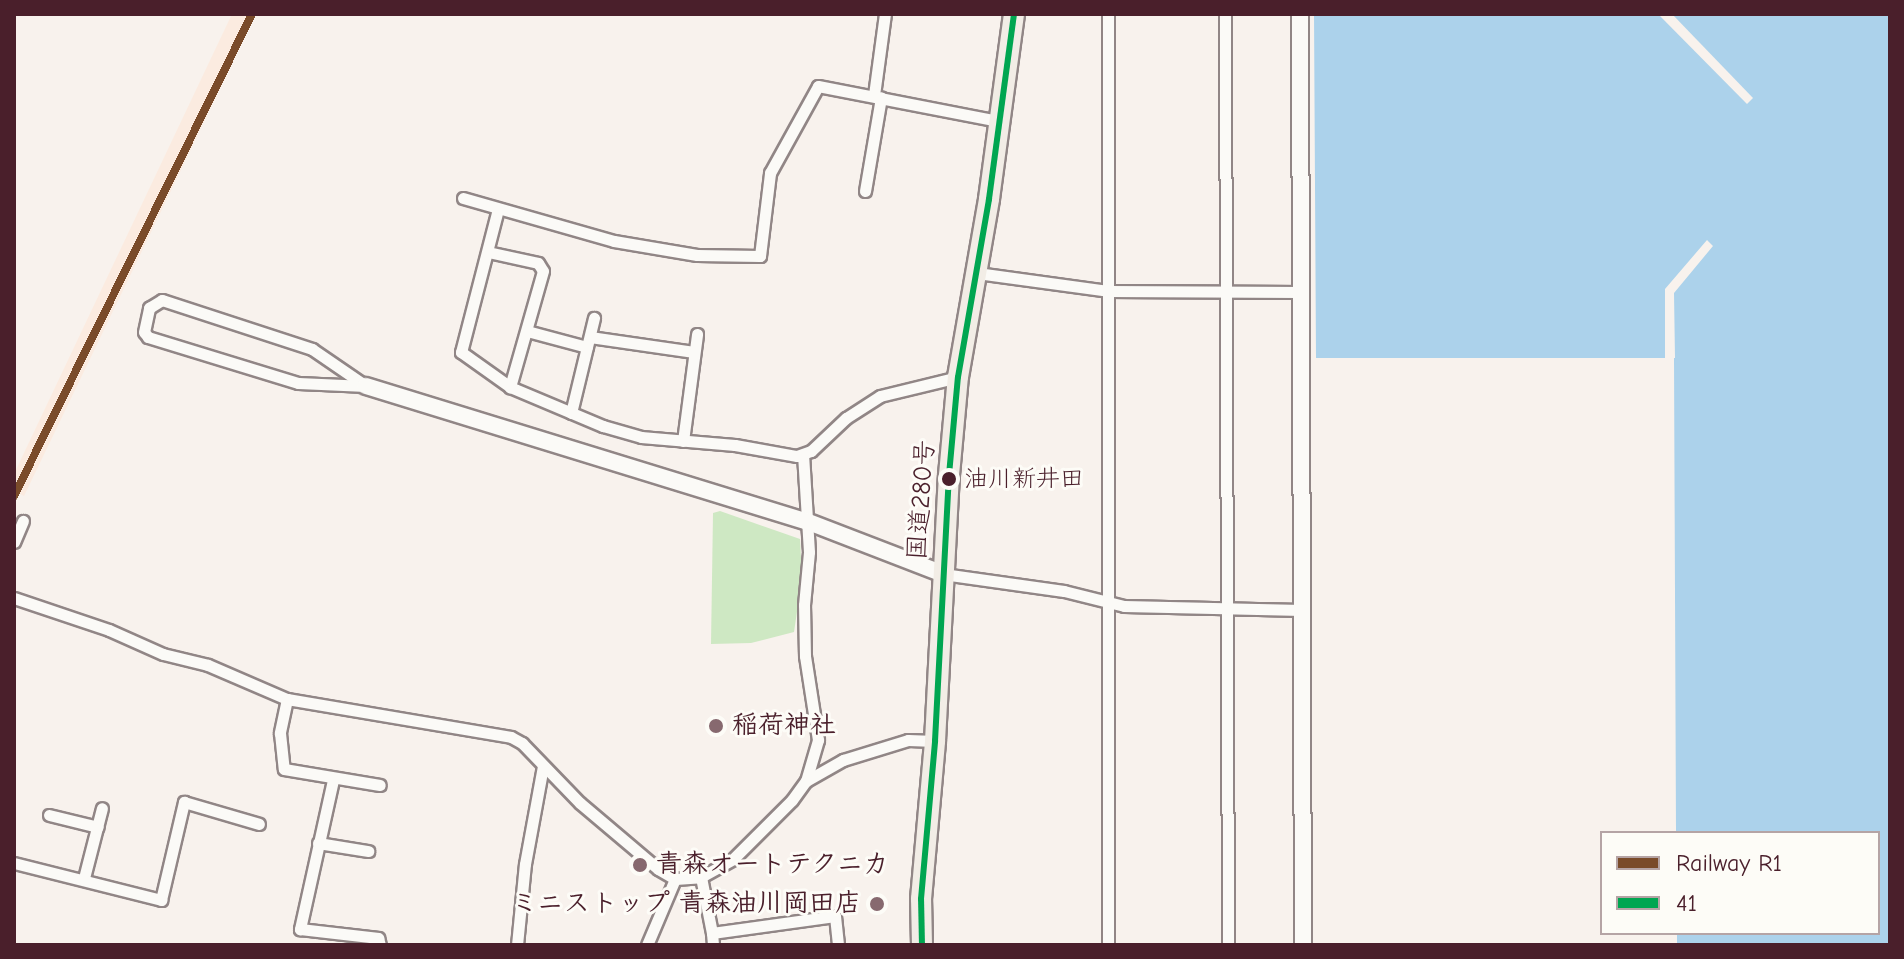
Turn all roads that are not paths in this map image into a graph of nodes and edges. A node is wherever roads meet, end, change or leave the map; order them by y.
1 (885, 14) edge
2 (1014, 14) edge
3 (1108, 14) edge
4 (1225, 14) edge
5 (1300, 14) edge
6 (878, 96) junction
7 (998, 121) junction
8 (865, 191) dead end
9 (463, 198) dead end
10 (498, 209) junction
11 (488, 252) junction
12 (977, 273) junction
13 (1108, 291) junction
14 (1226, 291) junction
15 (1300, 292) junction
16 (594, 318) dead end
17 (527, 331) junction
18 (697, 334) dead end
19 (588, 342) junction
20 (694, 352) junction
21 (958, 377) junction
22 (366, 386) junction
23 (510, 387) junction
24 (571, 413) junction
25 (683, 441) junction
26 (803, 455) junction
27 (23, 521) dead end
28 (806, 521) junction
29 (14, 542) edge
30 (943, 574) junction
31 (14, 598) edge
32 (1110, 603) junction
33 (1227, 609) junction
34 (1302, 610) junction
35 (287, 699) junction
36 (935, 741) junction
37 (543, 766) junction
38 (333, 780) junction
39 (806, 781) junction
40 (380, 785) dead end
41 (102, 808) dead end
42 (49, 815) dead end
43 (259, 824) dead end
44 (98, 827) junction
45 (318, 843) junction
46 (368, 851) dead end
47 (14, 863) edge
48 (701, 877) junction
49 (84, 878) junction
50 (675, 879) junction
51 (712, 939) edge
52 (380, 945) edge
53 (517, 945) edge
54 (647, 945) edge
55 (838, 945) edge
56 (922, 945) edge
57 (1108, 945) edge
58 (1228, 945) edge
59 (1303, 945) edge

1 - 6 street
2 - 7 highway, 国道280号
3 - 13 street
4 - 14 street
5 - 15 street
6 - 7 street
6 - 8 street
6 - 10 street
7 - 12 highway, 国道280号
9 - 10 street
10 - 11 street
11 - 17 street
11 - 23 street
12 - 13 street
12 - 21 highway, 国道280号
13 - 14 street
13 - 32 street
14 - 15 street
14 - 33 street
15 - 34 street
16 - 19 street
17 - 19 street
17 - 23 street
18 - 20 street
19 - 20 street
19 - 24 street
20 - 25 street
21 - 26 street
21 - 30 highway, 国道280号
22 - 22 street
22 - 28 street
23 - 24 street
24 - 25 street
25 - 26 street
26 - 28 street
27 - 29 street
28 - 30 street
28 - 39 street
30 - 32 street
30 - 36 highway, 国道280号
31 - 35 street
32 - 33 street
32 - 57 street
33 - 34 street
33 - 58 street
34 - 59 street
35 - 37 street
35 - 38 street
36 - 39 street
36 - 56 highway, 国道280号
37 - 50 street
37 - 53 street
38 - 40 street
38 - 45 street
39 - 48 street
41 - 44 street
42 - 44 street
43 - 49 street
44 - 49 street
45 - 46 street
45 - 52 street
47 - 49 street
48 - 50 street
48 - 51 street
50 - 54 street
51 - 55 street

